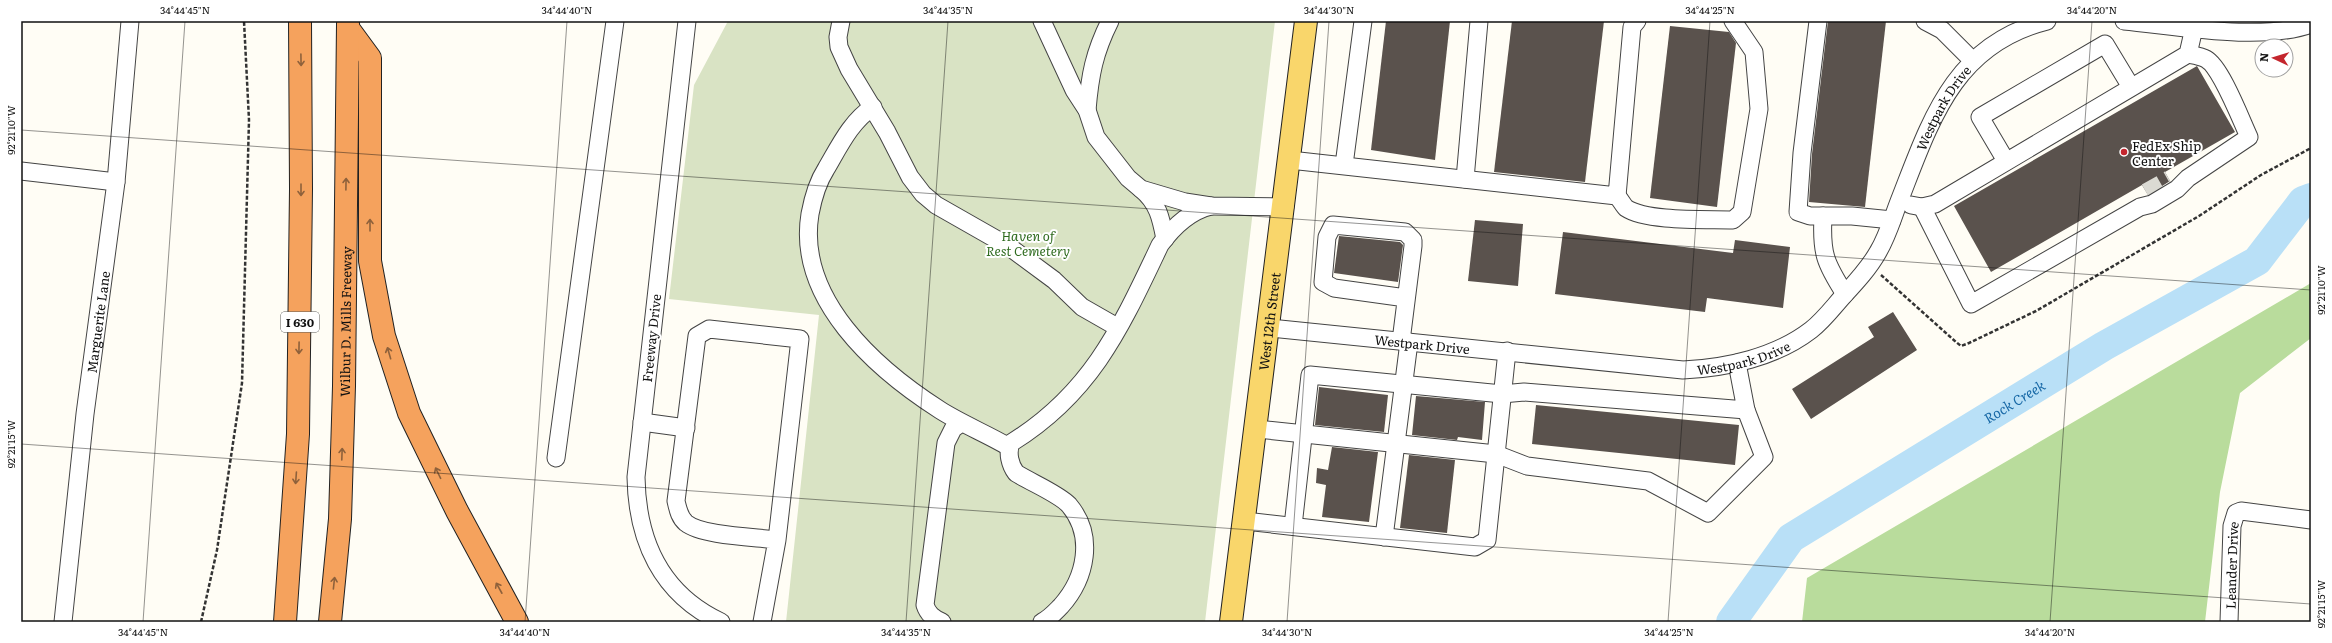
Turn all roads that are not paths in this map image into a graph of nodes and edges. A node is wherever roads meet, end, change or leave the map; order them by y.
1 (130, 21) edge
2 (300, 21) edge
3 (615, 21) edge
4 (687, 21) edge
5 (840, 21) edge
6 (1042, 21) edge
7 (1110, 21) edge
8 (1306, 21) edge
9 (1363, 21) edge
10 (1480, 21) edge
11 (1637, 21) edge
12 (1733, 21) edge
13 (1818, 21) edge
14 (1925, 21) edge
15 (2047, 21) edge
16 (2124, 21) edge
17 (2311, 24) edge
18 (348, 25) edge
19 (2014, 27) edge
20 (2194, 28) junction
21 (2188, 54) junction
22 (1973, 61) junction
23 (2131, 87) junction
24 (873, 107) junction
25 (1086, 110) junction
26 (1290, 160) junction
27 (2006, 161) junction
28 (1344, 165) junction
29 (21, 170) edge
30 (2188, 178) junction
31 (1465, 179) junction
32 (2169, 179) tunnel mouth
33 (116, 182) junction
34 (1141, 189) junction
35 (1617, 196) junction
36 (1899, 203) junction
37 (1211, 206) junction
38 (1284, 207) junction
39 (1922, 207) junction
40 (1823, 216) junction
41 (1892, 220) junction
42 (1164, 239) junction
43 (1845, 294) junction
44 (1406, 298) junction
45 (1118, 327) junction
46 (1270, 328) junction
47 (1405, 342) junction
48 (1507, 351) junction
49 (1737, 363) junction
50 (1404, 384) junction
51 (1502, 394) junction
52 (1746, 410) junction
53 (642, 422) junction
54 (962, 423) junction
55 (686, 428) junction
56 (1257, 429) junction
57 (1303, 434) junction
58 (1396, 443) junction
59 (1009, 448) junction
60 (1496, 454) junction
61 (556, 458) dead end
62 (2311, 520) edge
63 (1244, 521) junction
64 (1293, 526) junction
65 (1384, 537) junction
66 (776, 540) junction
67 (63, 622) edge
68 (285, 622) edge
69 (330, 622) edge
70 (517, 622) edge
71 (720, 622) edge
72 (762, 622) edge
73 (942, 622) edge
74 (1042, 622) edge
75 (1231, 622) edge
76 (2229, 622) edge

1 - 33 street, Marguerite Lane
2 -> 68 highway, I 630
3 - 61 street
4 - 53 street, Freeway Drive
5 - 24 street
6 - 25 street
7 - 25 street
8 - 26 main road, West 12th Street
9 - 28 street
10 - 31 street
11 - 35 street
12 - 35 street
13 - 40 street
14 - 22 street
15 - 19 street, Westpark Drive
16 - 20 street
17 - 20 street
69 -> 18 highway, Wilbur D. Mills Freeway
70 -> 18 highway
19 - 22 street, Westpark Drive
20 - 21 street
21 - 23 street
21 - 30 street
22 - 36 street, Westpark Drive
23 - 27 street
23 - 27 street
24 - 45 street
24 - 54 street
25 - 34 street
26 - 28 street
26 - 38 main road, West 12th Street
27 - 39 street
28 - 31 street
29 - 33 street
30 - 32 street
30 - 39 street
31 - 35 street
33 - 67 street, Marguerite Lane
34 - 37 street
34 - 42 street
36 - 39 street
36 - 41 street, Westpark Drive
37 - 38 street
37 - 42 street
38 - 46 main road, West 12th Street
40 - 41 street
40 - 43 street
41 - 43 street, Westpark Drive
42 - 45 street
43 - 49 street, Westpark Drive
44 - 44 street
44 - 47 street
45 - 59 street
46 - 47 street, Westpark Drive
46 - 56 main road, West 12th Street
47 - 48 street, Westpark Drive
47 - 50 street
48 - 49 street, Westpark Drive
48 - 51 street
49 - 52 street
50 - 51 street
50 - 57 street
50 - 58 street
51 - 52 street
51 - 60 street
52 - 60 street
53 - 55 street
53 - 71 street, Freeway Drive
54 - 59 street
54 - 73 street
55 - 66 street
55 - 66 street
56 - 57 street
56 - 63 main road, West 12th Street
57 - 58 street
57 - 64 street
58 - 60 street
58 - 65 street
59 - 74 street
60 - 65 street
62 - 76 street, Leander Drive
63 - 64 street
63 - 75 main road, West 12th Street
64 - 65 street
66 - 72 street

